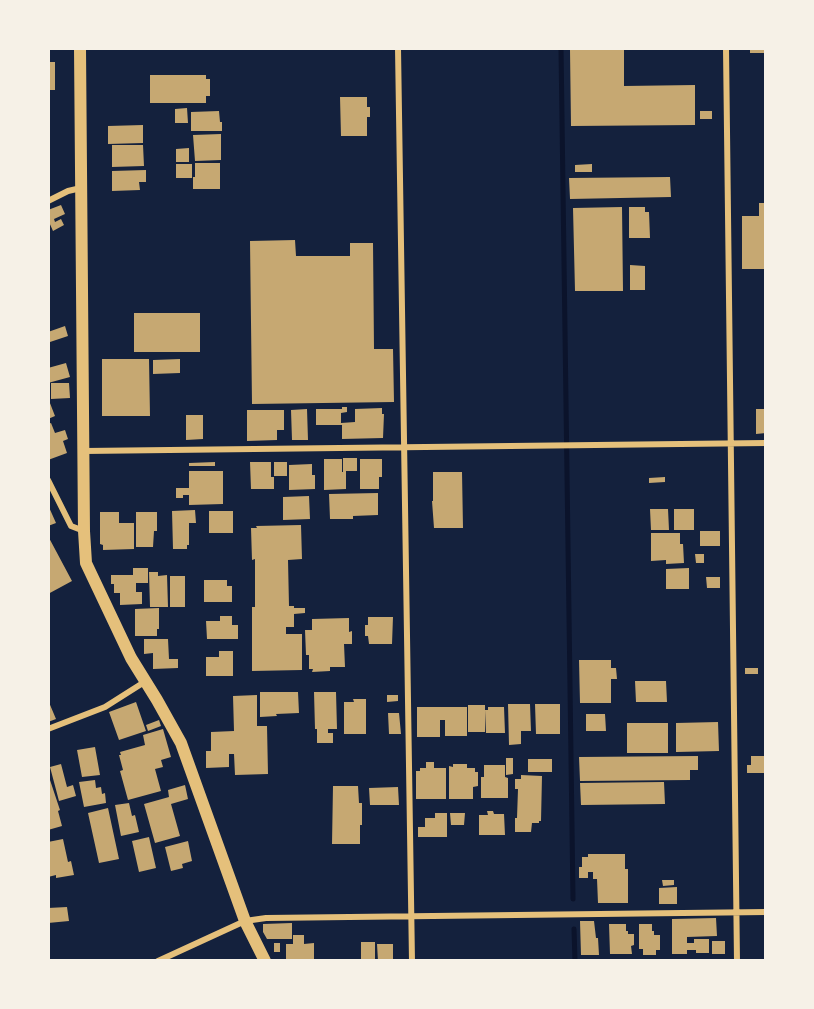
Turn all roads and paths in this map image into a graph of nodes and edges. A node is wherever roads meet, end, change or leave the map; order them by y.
1 (80, 48) edge
2 (398, 48) edge
3 (726, 48) edge
4 (81, 188) junction
5 (48, 201) edge
6 (766, 443) edge
7 (730, 444) junction
8 (405, 447) junction
9 (84, 451) junction
10 (48, 480) edge
11 (84, 531) junction
12 (146, 681) junction
13 (48, 729) edge
14 (766, 912) edge
15 (737, 913) junction
16 (411, 915) junction
17 (245, 921) junction
18 (158, 961) edge
19 (265, 961) edge
20 (412, 961) edge
21 (737, 961) edge

1 - 4 main road
2 - 8 street
3 - 7 street
4 - 5 street
4 - 9 main road
6 - 7 street
7 - 8 street
7 - 15 street
8 - 9 street
8 - 16 street
9 - 11 main road
10 - 11 street
11 - 12 main road
12 - 13 street
12 - 17 main road
14 - 15 street
15 - 16 street
15 - 21 street
16 - 17 street
16 - 20 street
17 - 18 street
17 - 19 main road

